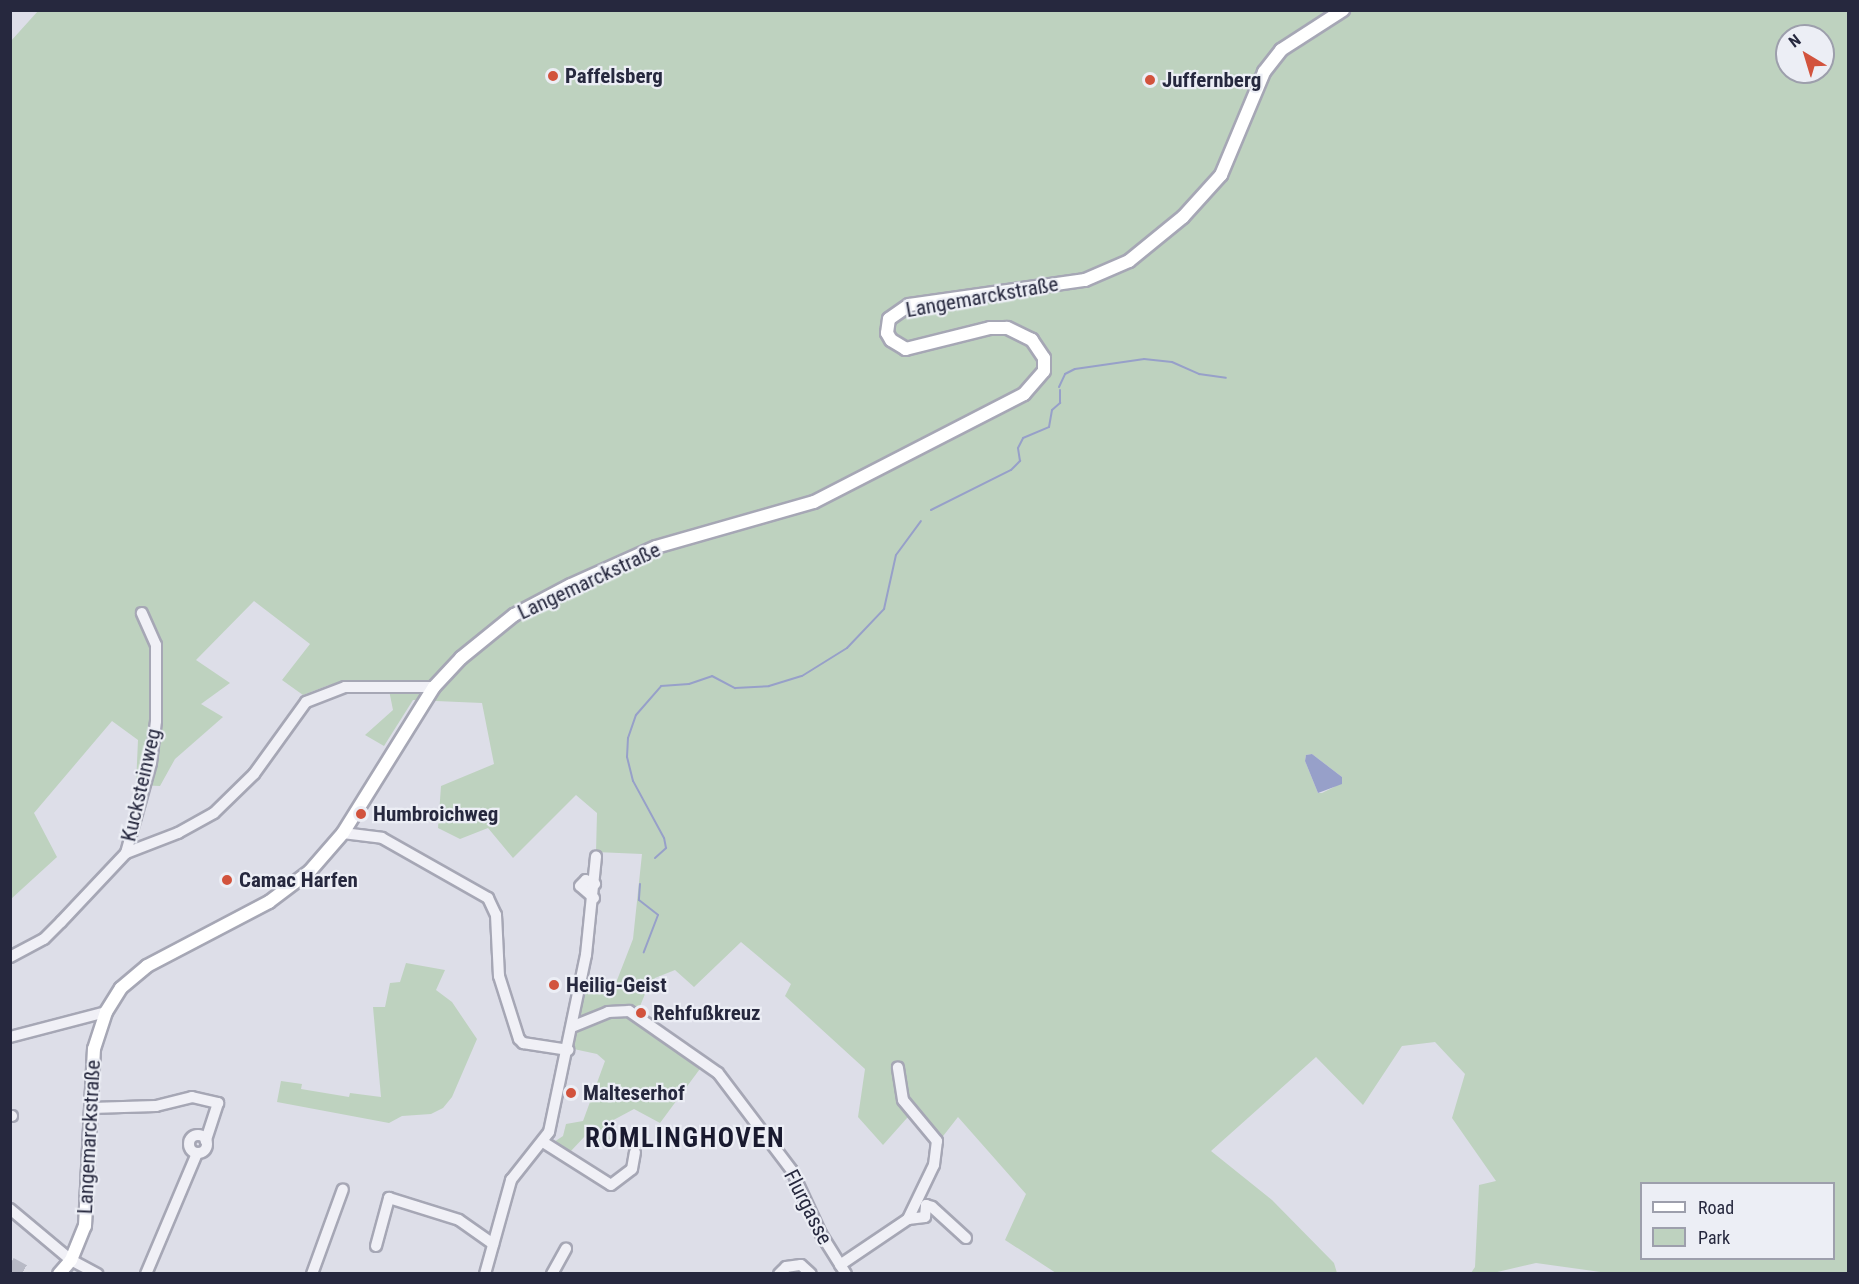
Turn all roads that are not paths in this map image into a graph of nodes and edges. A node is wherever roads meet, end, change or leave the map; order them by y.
1 (1343, 10) edge
2 (142, 613) dead end
3 (434, 687) junction
4 (343, 833) junction
5 (126, 853) junction
6 (596, 857) dead end
7 (10, 957) edge
8 (106, 1012) junction
9 (574, 1026) junction
10 (10, 1037) edge
11 (568, 1050) junction
12 (898, 1067) dead end
13 (91, 1108) junction
14 (543, 1142) junction
15 (635, 1152) dead end
16 (343, 1189) dead end
17 (921, 1205) junction
18 (10, 1209) edge
19 (966, 1238) dead end
20 (493, 1244) junction
21 (376, 1246) dead end
22 (566, 1249) dead end
23 (71, 1260) junction
24 (843, 1269) edge
25 (488, 1272) edge
26 (59, 1274) edge
27 (97, 1274) edge
28 (146, 1274) edge
29 (312, 1274) edge
30 (552, 1274) edge
31 (779, 1274) edge
32 (811, 1274) edge

1 - 3 main road, Langemarckstraße
2 - 5 street, Kucksteinweg
3 - 4 main road, Langemarckstraße
3 - 5 street
4 - 8 main road, Langemarckstraße
4 - 11 street
5 - 7 street
6 - 9 street
8 - 10 street
8 - 13 main road, Langemarckstraße
9 - 11 street
9 - 24 street, Flurgasse
11 - 14 street
12 - 17 street
13 - 23 main road, Langemarckstraße
13 - 28 street
14 - 15 street
14 - 20 street
16 - 29 street
17 - 19 street
17 - 24 street
18 - 23 street
20 - 21 street
20 - 25 street
22 - 30 street
23 - 26 main road, Langemarckstraße
23 - 27 street
31 - 32 street

